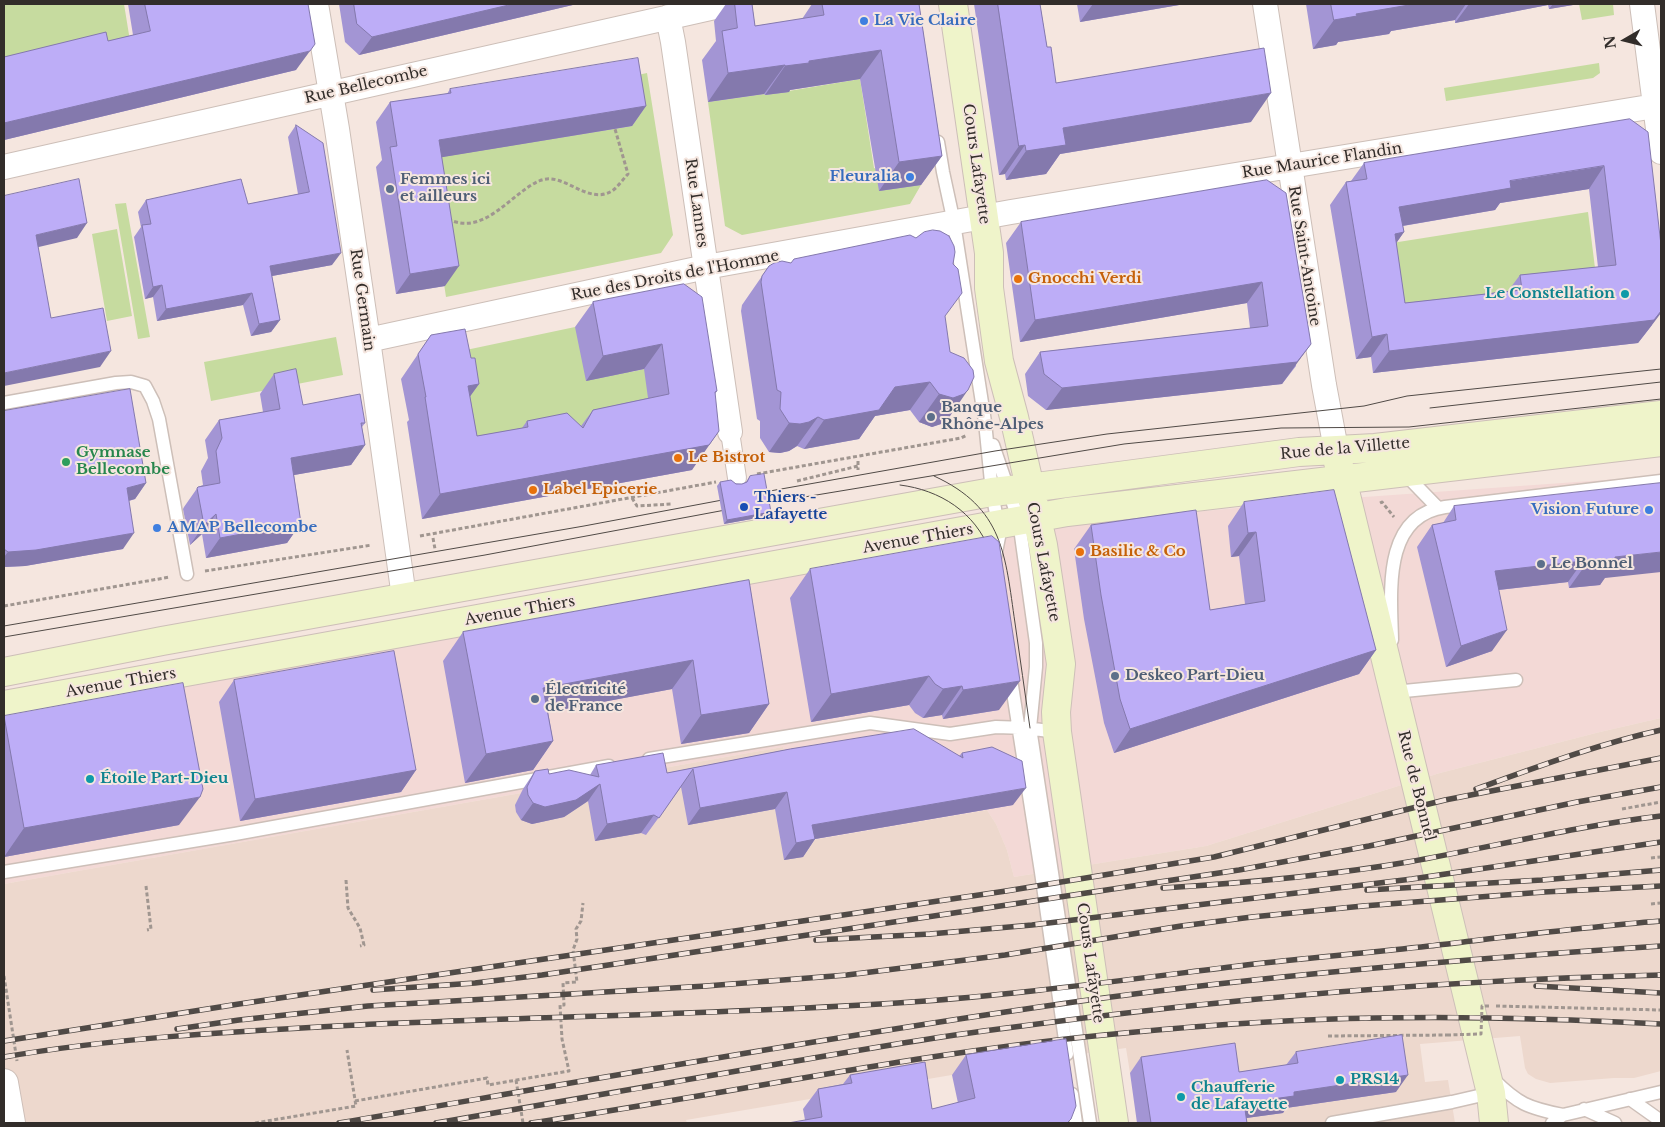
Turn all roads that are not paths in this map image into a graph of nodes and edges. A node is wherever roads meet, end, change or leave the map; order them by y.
1 (316, 4) edge
2 (728, 4) edge
3 (952, 4) edge
4 (1265, 4) edge
5 (1642, 4) edge
6 (668, 17) junction
7 (330, 94) junction
8 (1658, 105) edge
9 (936, 126) edge
10 (1661, 152) edge
11 (1290, 166) junction
12 (4, 167) edge
13 (983, 217) junction
14 (954, 223) junction
15 (706, 267) junction
16 (368, 340) junction
17 (4, 402) edge
18 (1661, 414) edge
19 (730, 432) joint
20 (1661, 442) edge
21 (1336, 449) junction
22 (1402, 472) junction
23 (737, 478) road end
24 (1342, 479) junction
25 (1661, 481) edge
26 (1010, 490) junction
27 (1438, 508) junction
28 (1017, 521) junction
29 (994, 566) edge
30 (187, 574) road end
31 (404, 597) junction
32 (1008, 661) edge
33 (4, 672) edge
34 (1516, 680) dead end
35 (1394, 693) junction
36 (4, 705) edge
37 (1024, 728) junction
38 (1057, 732) junction
39 (637, 761) edge
40 (618, 764) edge
41 (4, 872) edge
42 (1068, 1063) edge
43 (11, 1074) edge
44 (1070, 1080) edge
45 (1488, 1082) junction
46 (1661, 1092) edge
47 (1630, 1099) junction
48 (1584, 1109) junction
49 (1563, 1115) junction
50 (1661, 1121) edge
51 (11, 1123) edge
52 (1076, 1123) edge
53 (1090, 1123) edge
54 (1114, 1123) edge
55 (1332, 1123) edge
56 (1494, 1123) edge
57 (1508, 1123) edge
58 (1552, 1123) edge
59 (1615, 1123) edge

1 - 7 street, Rue Germain
2 - 6 street, Rue Bellecombe
3 - 13 main road, Cours Lafayette
4 - 11 street, Rue Saint-Antoine
5 - 8 street
6 - 7 street, Rue Bellecombe
6 - 15 street, Rue Lannes
7 - 12 street, Rue Bellecombe
7 - 16 street, Rue Germain
8 - 10 street
8 - 11 street, Rue Maurice Flandin
9 - 14 lane
11 - 13 street, Rue Maurice Flandin
11 - 21 street, Rue Saint-Antoine
13 - 14 street, Rue des Droits de l'Homme
13 - 26 main road, Cours Lafayette
14 - 15 street, Rue des Droits de l'Homme
14 - 26 lane
15 - 16 street, Rue des Droits de l'Homme
15 - 19 street, Rue Lannes
16 - 31 street, Rue Germain
17 - 30 lane
18 - 21 main road, Rue de la Villette
19 - 23 street, Rue Lannes
20 - 22 main road, Rue de la Villette
21 - 24 main road, Rue de Bonnel
21 - 26 main road, Rue de la Villette
22 - 24 main road, Rue de la Villette
22 - 27 lane
24 - 28 main road, Rue de la Villette
24 - 35 main road, Rue de Bonnel
25 - 27 lane
26 - 28 main road, Cours Lafayette
26 - 28 lane
26 - 31 main road
27 - 35 lane
28 - 29 lane
28 - 36 main road, Avenue Thiers
28 - 37 lane
28 - 38 main road, Cours Lafayette
31 - 33 main road
32 - 37 lane
34 - 35 lane
35 - 45 main road, Rue de Bonnel
37 - 38 lane
37 - 39 lane
37 - 42 lane
37 - 53 lane
38 - 54 main road, Cours Lafayette
40 - 41 lane
43 - 51 street
44 - 52 lane
45 - 49 lane
45 - 55 lane
45 - 56 main road, Rue de Bonnel
45 - 57 main road
46 - 47 lane
47 - 48 lane
47 - 50 lane
48 - 49 lane
48 - 59 lane
49 - 58 lane

